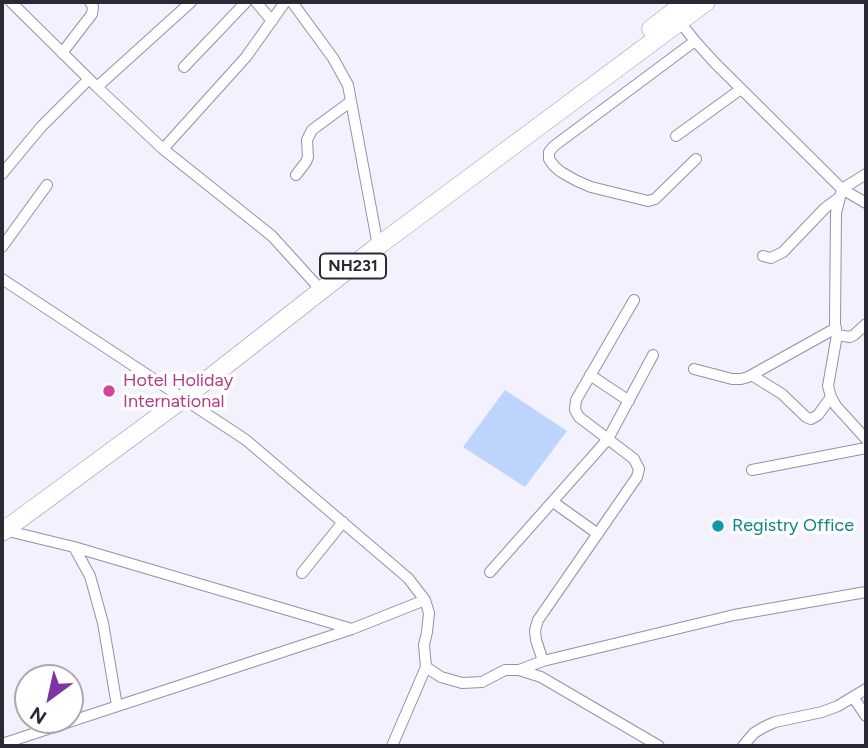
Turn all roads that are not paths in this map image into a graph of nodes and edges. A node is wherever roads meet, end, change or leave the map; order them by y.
1 (11, 2) edge
2 (90, 2) edge
3 (191, 2) edge
4 (246, 2) edge
5 (256, 2) edge
6 (285, 2) edge
7 (292, 2) edge
8 (686, 2) edge
9 (706, 2) edge
10 (272, 21) junction
11 (680, 22) junction
12 (695, 41) junction
13 (62, 53) junction
14 (184, 67) dead end
15 (93, 83) junction
16 (741, 89) junction
17 (351, 102) junction
18 (676, 136) dead end
19 (163, 149) junction
20 (695, 159) dead end
21 (2, 174) edge
22 (866, 174) edge
23 (296, 175) dead end
24 (47, 185) dead end
25 (841, 193) junction
26 (866, 204) edge
27 (377, 242) junction
28 (2, 247) edge
29 (763, 256) dead end
30 (2, 279) edge
31 (318, 287) junction
32 (634, 300) dead end
33 (865, 327) edge
34 (837, 331) junction
35 (653, 355) dead end
36 (694, 369) dead end
37 (590, 375) junction
38 (753, 376) junction
39 (180, 395) junction
40 (831, 397) junction
41 (629, 401) junction
42 (608, 439) junction
43 (866, 439) edge
44 (866, 448) edge
45 (752, 470) dead end
46 (552, 502) junction
47 (343, 522) junction
48 (3, 529) edge
49 (598, 534) junction
50 (74, 547) junction
51 (489, 572) dead end
52 (302, 573) dead end
53 (866, 592) edge
54 (425, 600) junction
55 (352, 629) junction
56 (543, 661) junction
57 (426, 667) junction
58 (519, 670) junction
59 (866, 689) edge
60 (853, 697) junction
61 (117, 706) junction
62 (866, 716) edge
63 (2, 744) edge
64 (392, 746) edge
65 (659, 746) edge
66 (743, 746) edge

1 - 13 street
2 - 13 street
3 - 15 street
4 - 14 street
5 - 10 street
6 - 10 street
7 - 17 street
8 - 27 highway, NH231
9 - 11 highway, NH231
10 - 19 street
11 - 12 street
11 - 27 highway, NH231
12 - 16 street
12 - 20 street
13 - 15 street
15 - 19 street
15 - 21 street
16 - 18 street
16 - 25 street
17 - 23 street
17 - 27 street
19 - 31 street
22 - 25 street
24 - 28 street
25 - 26 street
25 - 29 street
25 - 34 street
27 - 31 highway, NH231
30 - 39 street
31 - 39 highway, NH231
32 - 37 street
33 - 34 street
34 - 38 street
34 - 40 street
35 - 41 street
36 - 38 street
37 - 41 street
37 - 42 street
38 - 40 street
39 - 47 street
39 - 48 highway, NH231
40 - 43 street
41 - 42 street
42 - 46 street
42 - 49 street
44 - 45 street
46 - 49 street
46 - 51 street
47 - 52 street
47 - 54 street
48 - 50 street
49 - 56 street
50 - 55 street
50 - 61 street
53 - 56 street
54 - 55 street
54 - 57 street
55 - 61 street
56 - 58 street
57 - 58 street
57 - 64 street
58 - 65 street
59 - 60 street
60 - 62 street
60 - 66 street
61 - 63 street

